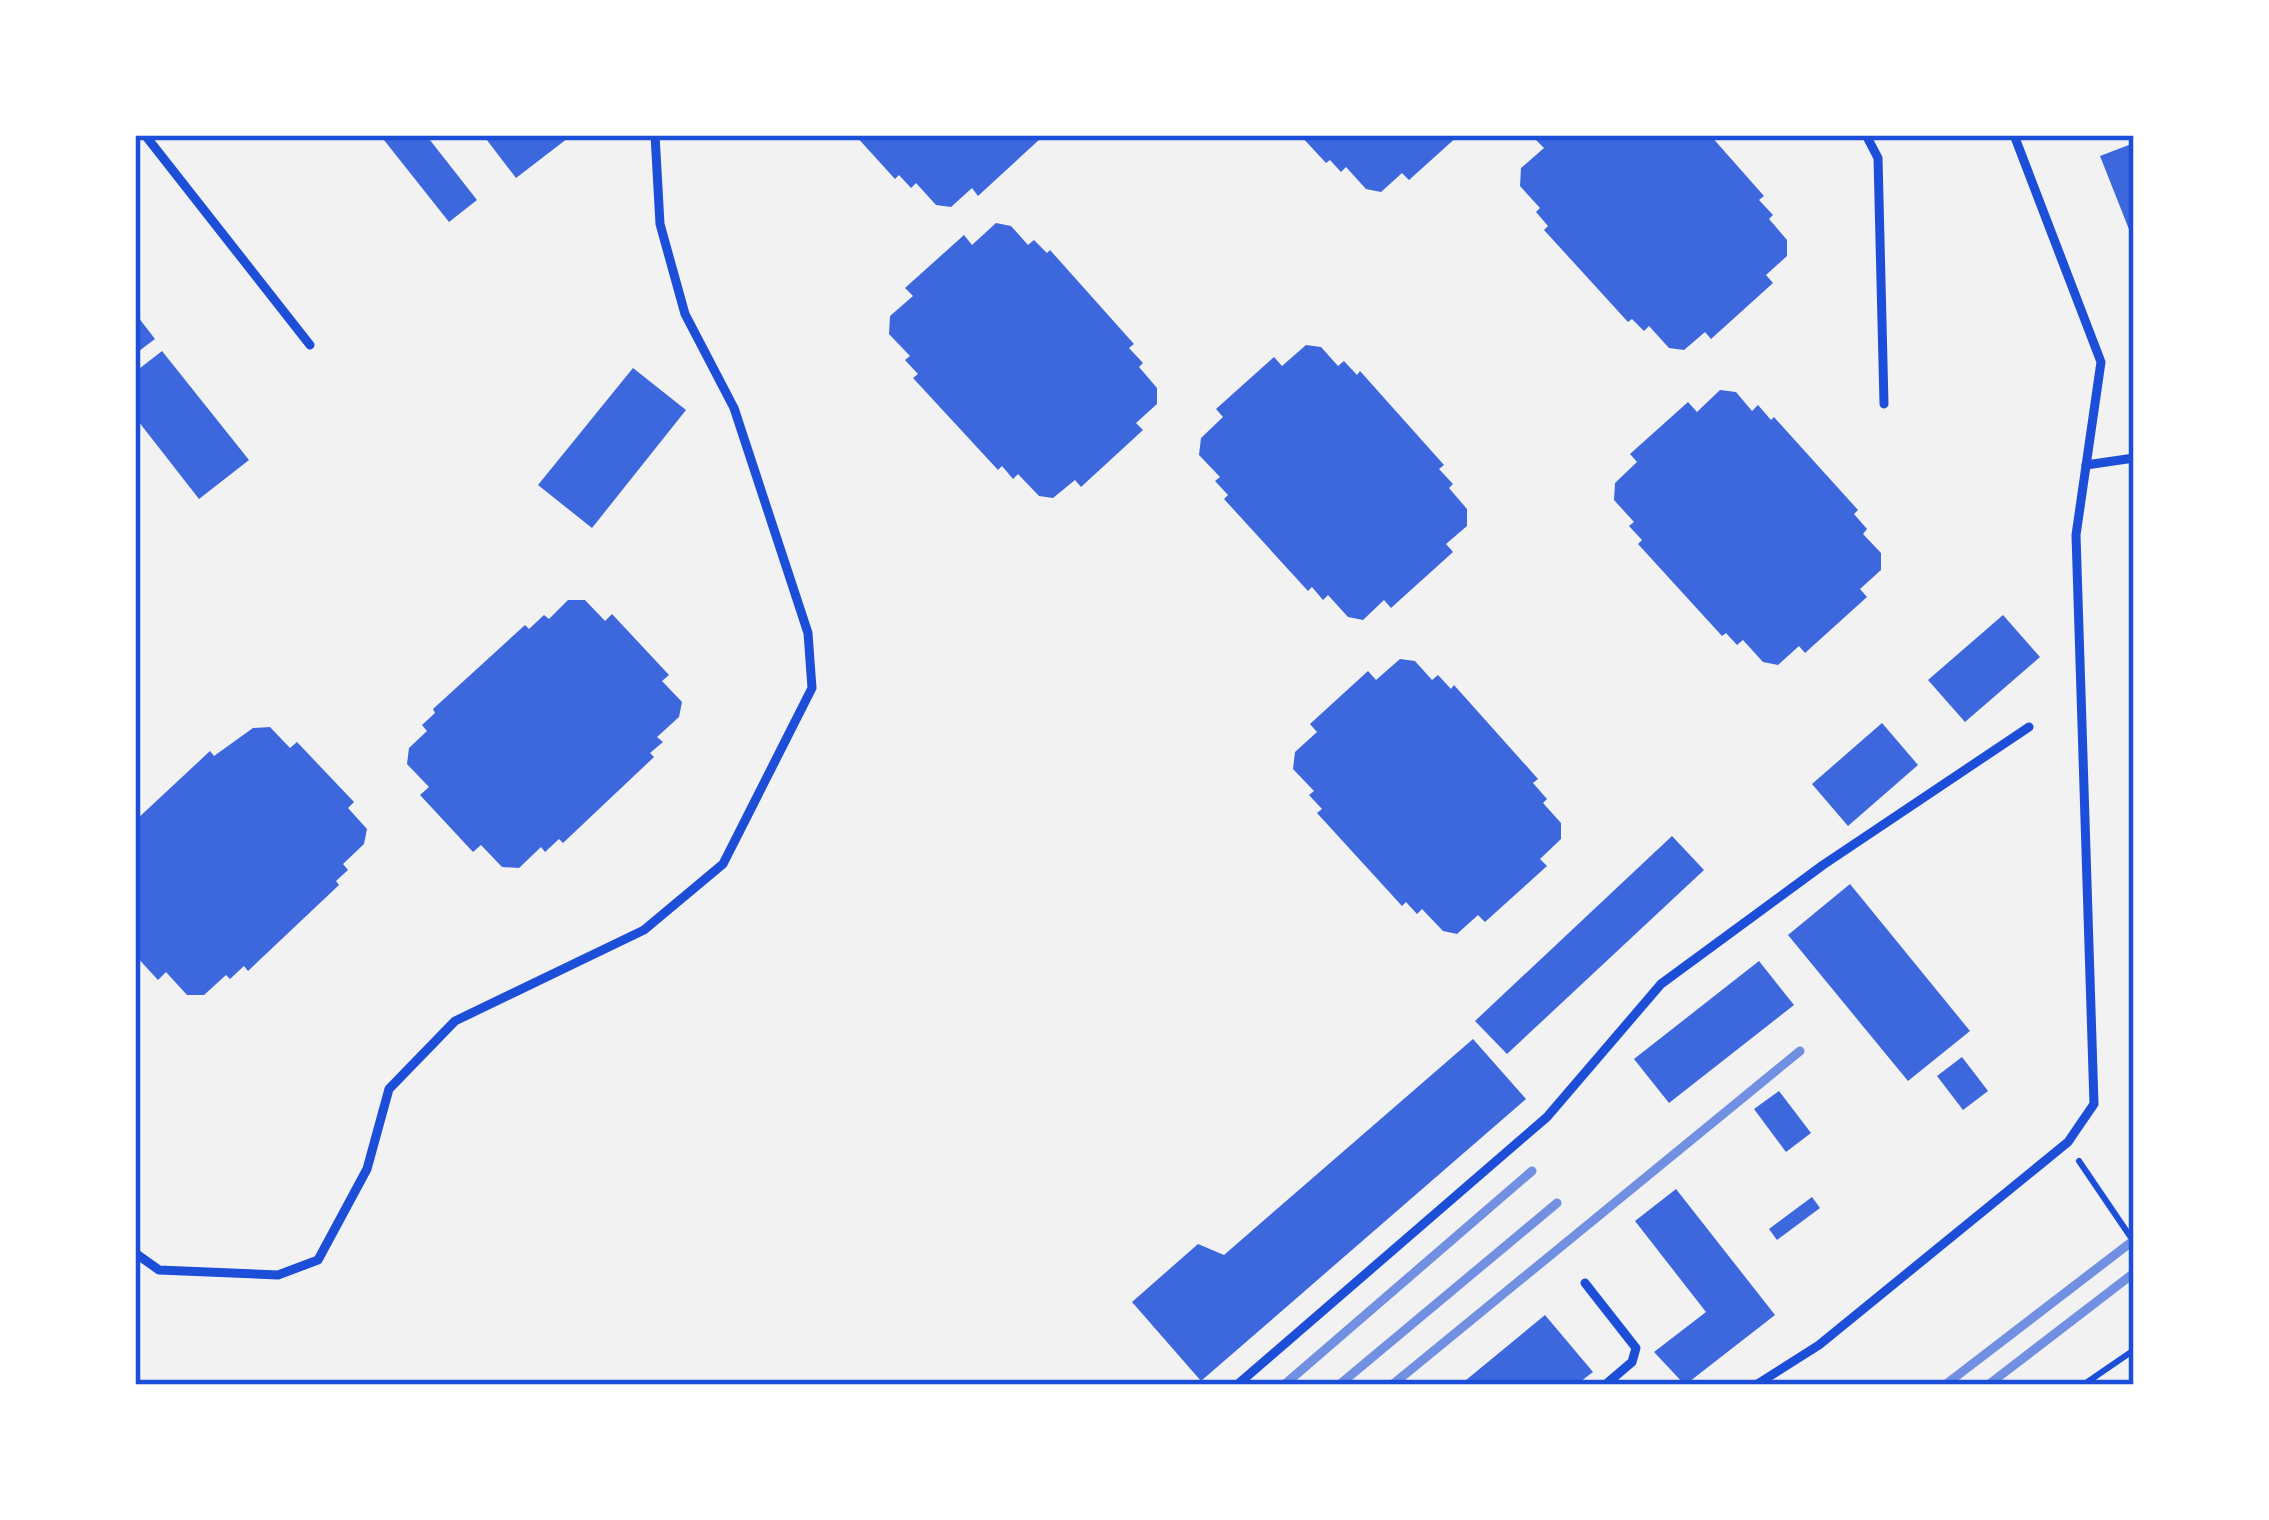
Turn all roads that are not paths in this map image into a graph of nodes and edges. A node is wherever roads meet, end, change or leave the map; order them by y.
1 (145, 135) edge
2 (656, 135) edge
3 (1866, 135) edge
4 (2014, 135) edge
5 (310, 345) dead end
6 (1884, 404) dead end
7 (2134, 458) edge
8 (2086, 465) junction
9 (2030, 727) dead end
10 (135, 1252) edge
11 (1585, 1283) dead end
12 (1237, 1385) edge
13 (1605, 1385) edge
14 (1756, 1385) edge

1 - 5 lane
2 - 10 lane
3 - 6 lane
4 - 8 lane
7 - 8 lane
8 - 14 lane
9 - 12 lane
11 - 13 lane

